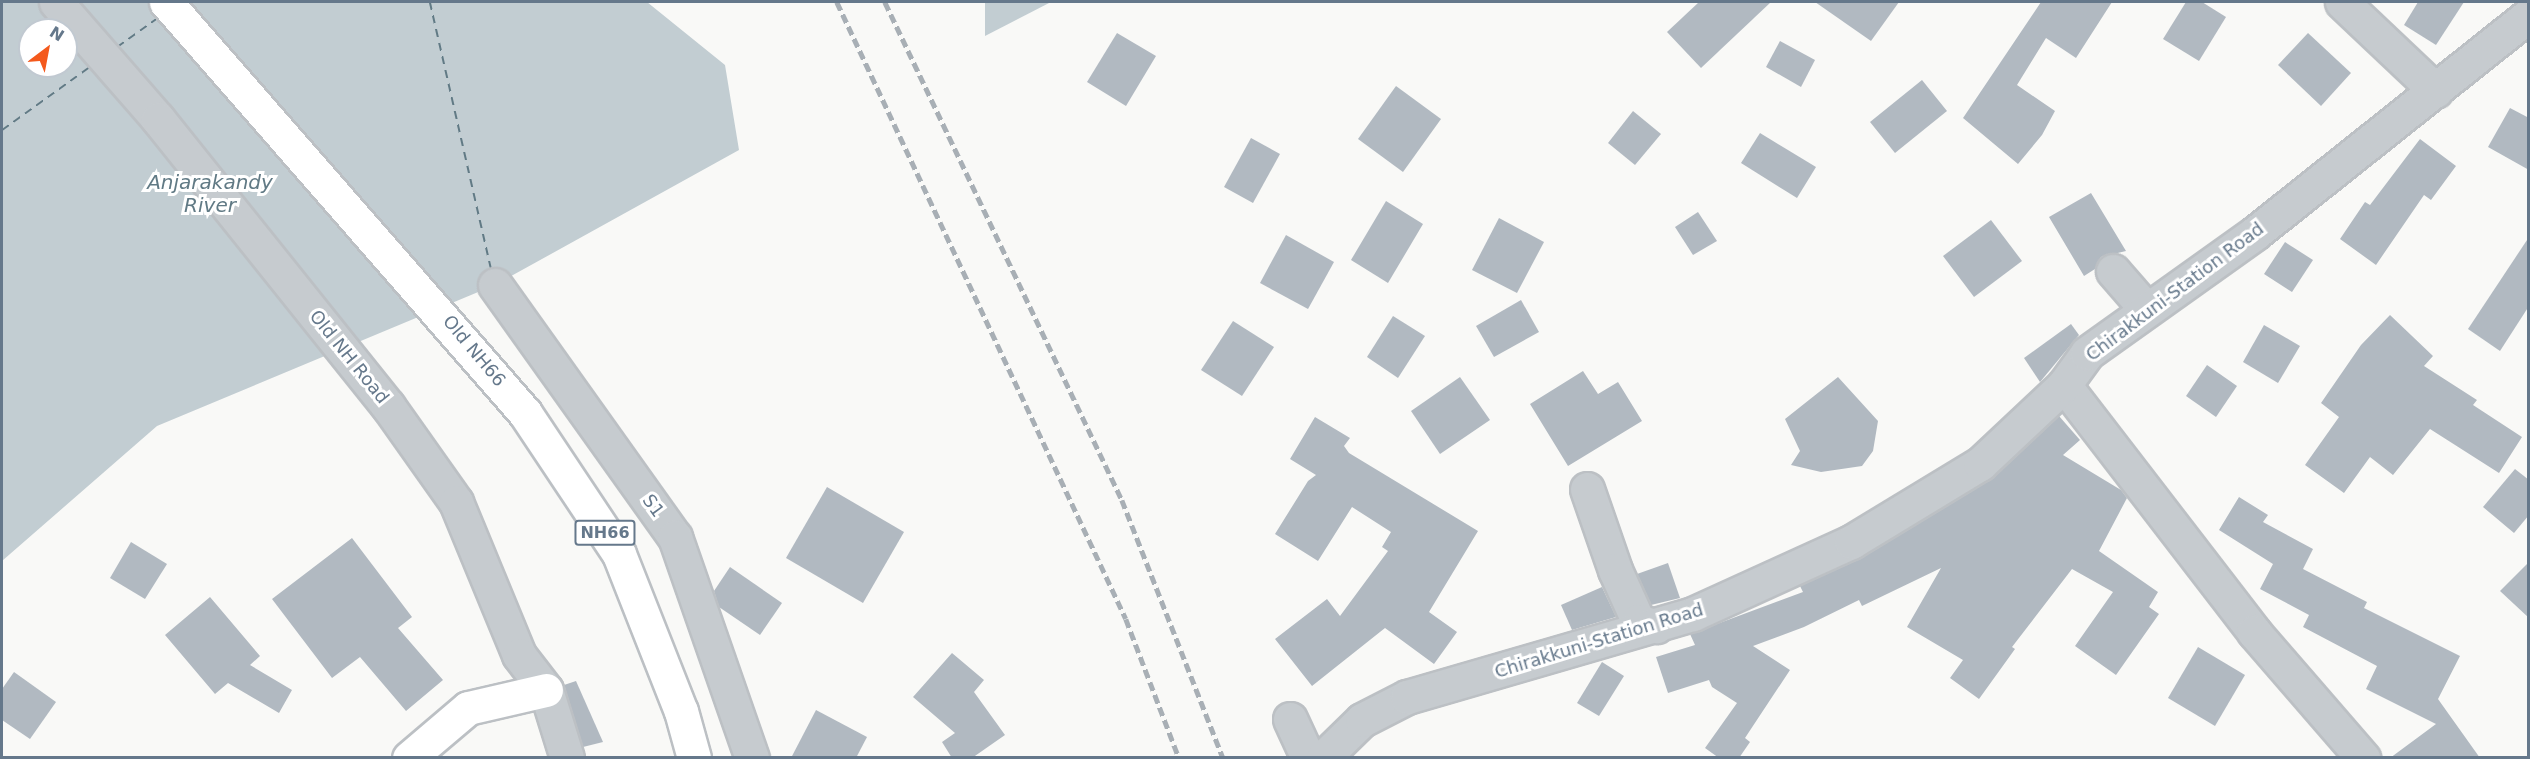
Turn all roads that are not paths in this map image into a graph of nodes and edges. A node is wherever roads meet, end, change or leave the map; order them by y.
1 (56, 2) edge
2 (166, 2) edge
3 (2342, 2) edge
4 (2529, 16) edge
5 (2436, 92) junction
6 (2113, 271) dead end
7 (495, 285) dead end
8 (2146, 309) junction
9 (2064, 385) junction
10 (1587, 489) dead end
11 (1656, 626) junction
12 (546, 690) junction
13 (1290, 719) dead end
14 (409, 758) edge
15 (567, 758) edge
16 (694, 758) edge
17 (752, 758) edge
18 (1308, 758) edge
19 (1323, 758) edge
20 (2363, 758) edge

1 - 12 street, Old NH Road
2 - 16 main road, Old NH66 / NH66
3 - 5 street
4 - 5 street, Chirakkuni-Station Road
5 - 8 street, Chirakkuni-Station Road
6 - 8 street
7 - 17 street, S1
8 - 9 street, Chirakkuni-Station Road
9 - 11 street, Chirakkuni-Station Road
9 - 20 street
10 - 11 street
11 - 19 street, Chirakkuni-Station Road
12 - 14 main road
12 - 15 street, Old NH Road
13 - 18 street

